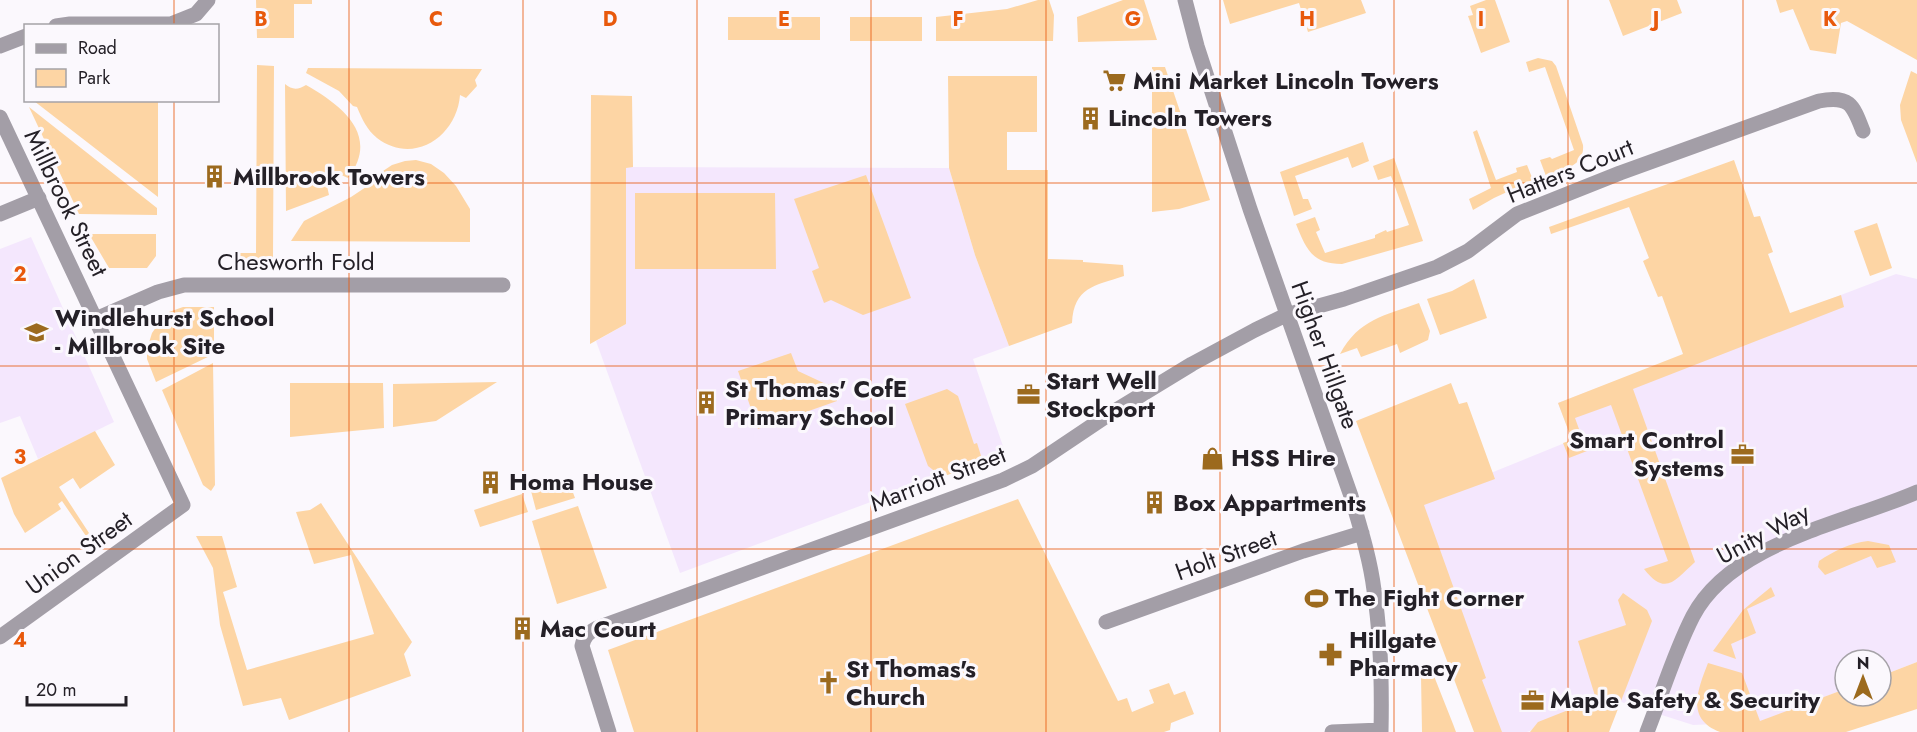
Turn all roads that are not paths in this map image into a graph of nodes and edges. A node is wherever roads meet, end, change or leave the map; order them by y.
1 (208, 0) edge
2 (1185, 0) edge
3 (70, 24) edge
4 (171, 24) edge
5 (171, 24) edge
6 (24, 37) edge
7 (0, 46) edge
8 (0, 117) edge
9 (1863, 131) dead end
10 (39, 198) junction
11 (0, 214) edge
12 (503, 285) dead end
13 (1286, 315) junction
14 (96, 319) junction
15 (1917, 492) edge
16 (183, 505) joint
17 (1362, 533) junction
18 (1106, 622) dead end
19 (0, 637) edge
20 (1381, 731) edge
21 (609, 732) edge
22 (1332, 732) edge
23 (1647, 732) edge

1 - 4 street
2 - 13 street, Higher Hillgate
3 - 5 street
6 - 7 street
8 - 10 street, Millbrook Street
9 - 13 street, Hatters Court
10 - 11 street
10 - 14 street, Millbrook Street
12 - 14 street, Chesworth Fold
13 - 17 street, Higher Hillgate
13 - 21 street, Marriott Street
14 - 16 street, Millbrook Street
15 - 23 street, Unity Way
16 - 19 street, Union Street
17 - 18 street, Holt Street
17 - 20 street, Higher Hillgate
20 - 22 street

